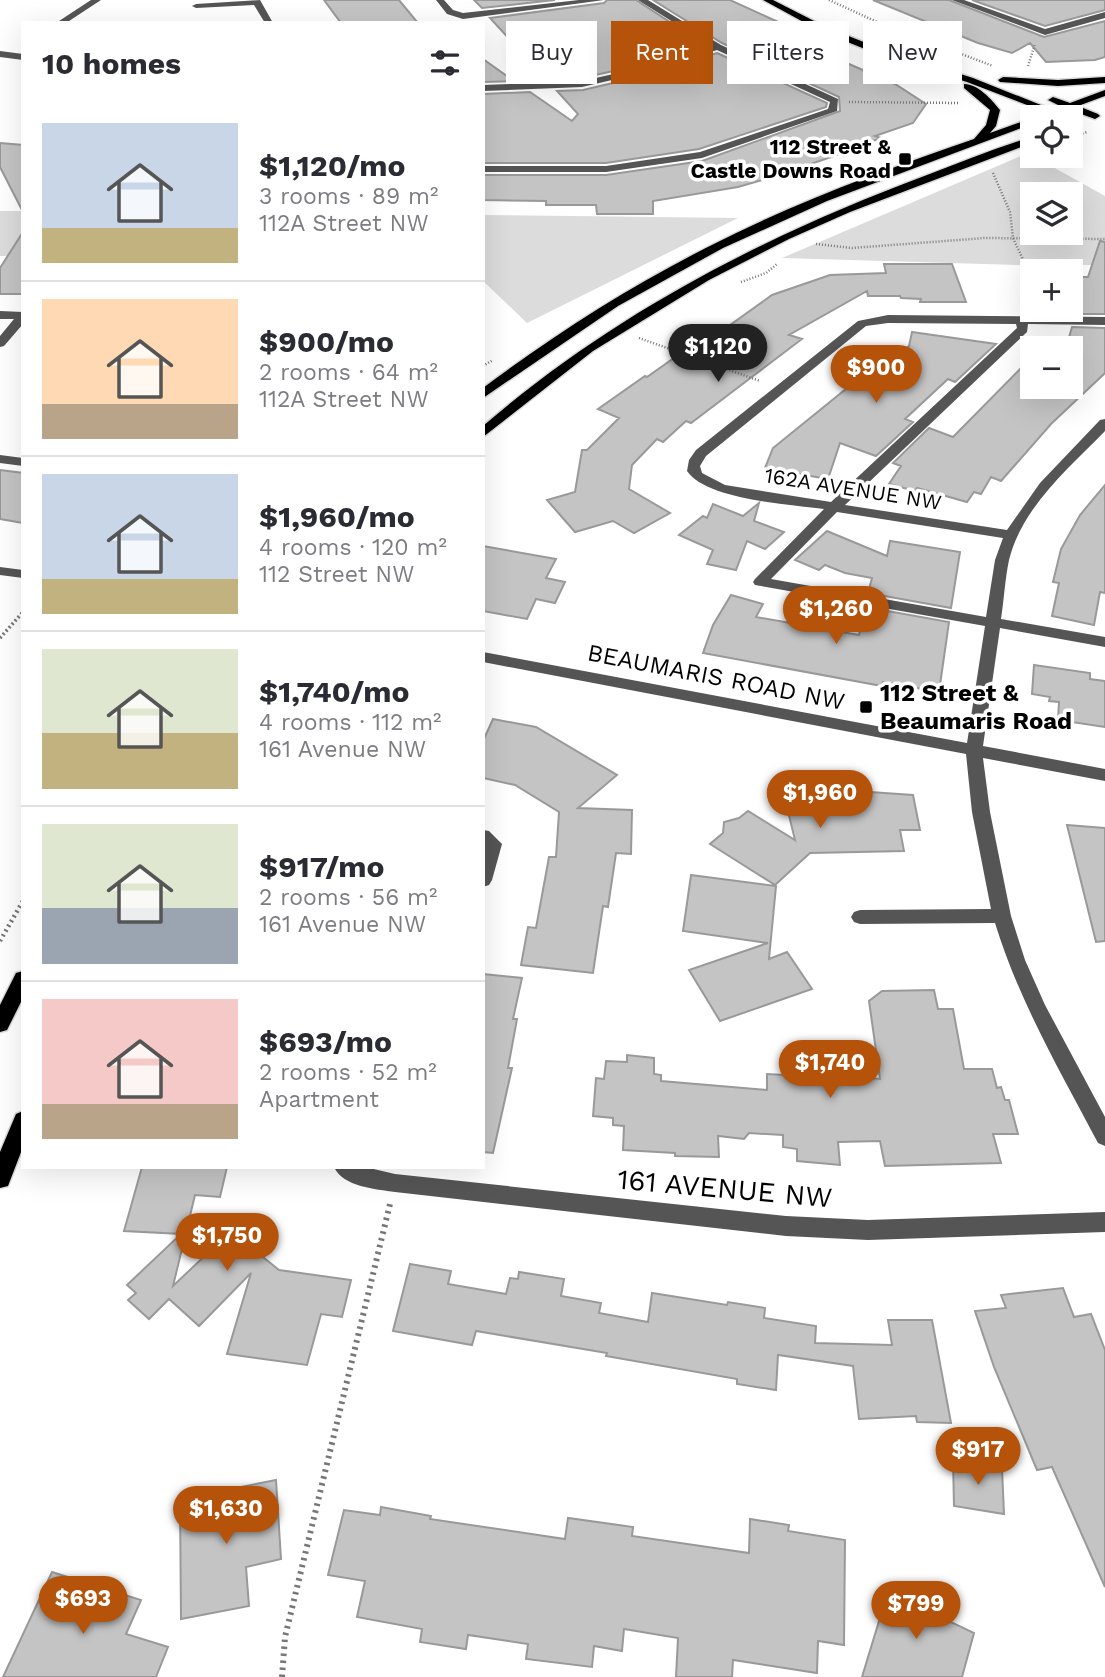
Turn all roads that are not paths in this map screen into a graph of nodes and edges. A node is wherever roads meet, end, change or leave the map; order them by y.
1 (97, 0) edge
2 (440, 0) edge
3 (600, 0) edge
4 (642, 0) edge
5 (767, 0) edge
6 (956, 0) edge
7 (257, 1) edge
8 (196, 6) dead end
9 (1105, 15) edge
10 (63, 21) edge
11 (268, 21) edge
12 (808, 21) edge
13 (849, 36) edge
14 (21, 46) edge
15 (718, 47) junction
16 (4, 54) edge
17 (981, 73) dead end
18 (992, 76) dead end
19 (962, 79) edge
20 (1003, 80) junction
21 (1105, 80) edge
22 (961, 84) edge
23 (485, 88) edge
24 (1035, 93) dead end
25 (1105, 93) edge
26 (1046, 97) dead end
27 (1032, 105) edge
28 (1068, 105) edge
29 (1074, 105) edge
30 (1083, 109) edge
31 (1100, 114) edge
32 (1083, 118) edge
33 (1020, 125) edge
34 (977, 141) junction
35 (1020, 145) edge
36 (485, 169) edge
37 (0, 315) edge
38 (21, 316) edge
39 (21, 318) edge
40 (1020, 320) edge
41 (1083, 321) edge
42 (1105, 321) edge
43 (1021, 322) edge
44 (0, 343) edge
45 (485, 392) edge
46 (1105, 423) edge
47 (485, 431) edge
48 (0, 459) edge
49 (21, 462) edge
50 (834, 507) junction
51 (1009, 535) junction
52 (0, 571) edge
53 (21, 574) edge
54 (992, 622) junction
55 (1105, 642) edge
56 (485, 657) edge
57 (974, 751) junction
58 (1105, 775) edge
59 (485, 838) edge
60 (485, 873) edge
61 (1002, 916) junction
62 (860, 917) dead end
63 (21, 982) edge
64 (0, 1024) edge
65 (21, 1125) edge
66 (1105, 1137) edge
67 (348, 1169) edge
68 (0, 1179) edge
69 (1105, 1222) edge

1 - 10 street
2 - 3 street
4 - 15 street
5 - 12 main road
6 - 9 street
7 - 8 street
7 - 11 street
13 - 17 main road
14 - 16 street
15 - 23 street
15 - 36 street
18 - 20 main road
19 - 27 main road
20 - 21 main road
20 - 24 main road
22 - 34 main road
25 - 29 main road
26 - 28 main road
30 - 31 main road
31 - 32 main road
33 - 34 main road
34 - 45 main road
35 - 47 main road
37 - 38 street
39 - 44 street
40 - 50 street, 162A AVENUE NW
41 - 42 street
43 - 50 street
46 - 51 street
48 - 49 street
50 - 51 street, 162A AVENUE NW
50 - 54 street
51 - 54 street
52 - 53 street
54 - 55 street
54 - 57 street
56 - 57 street, BEAUMARIS ROAD NW
57 - 58 street, BEAUMARIS ROAD NW
57 - 61 street
59 - 60 street
61 - 62 street
61 - 66 street
63 - 64 main road
65 - 68 main road
67 - 69 street, 161 AVENUE NW

